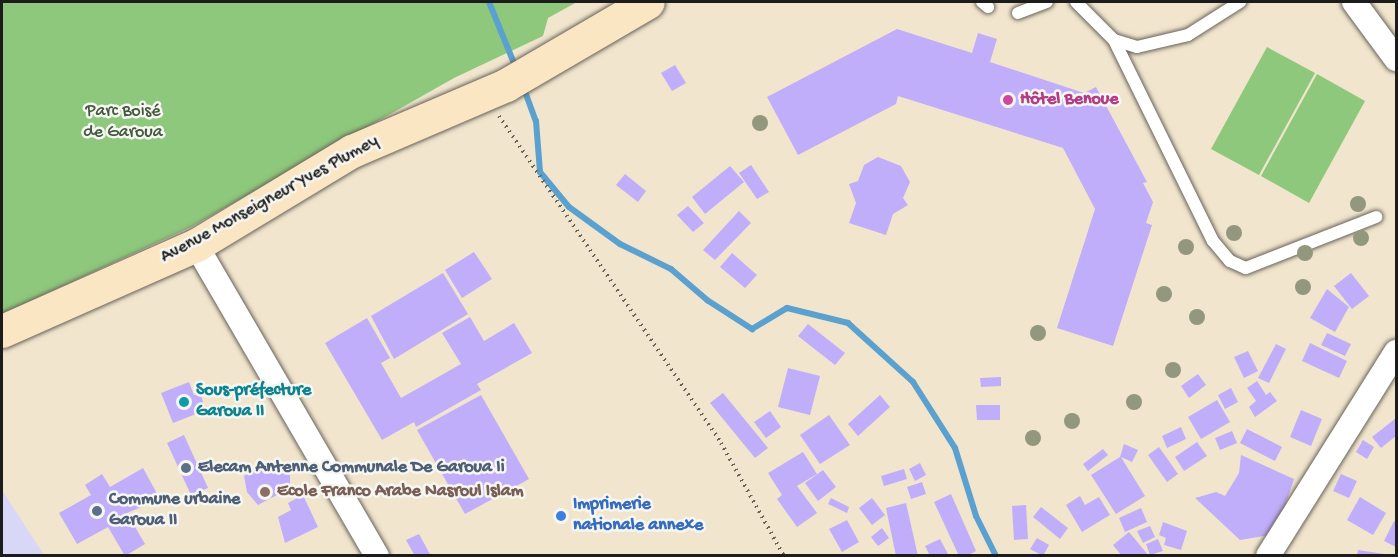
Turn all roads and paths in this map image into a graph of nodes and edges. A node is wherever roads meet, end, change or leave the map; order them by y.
1 (648, 2) edge
2 (1047, 2) edge
3 (1076, 2) edge
4 (1240, 2) edge
5 (1354, 2) edge
6 (1018, 13) dead end
7 (1114, 40) junction
8 (1396, 59) edge
9 (496, 90) junction
10 (1376, 217) dead end
11 (196, 245) junction
12 (2, 331) edge
13 (1396, 352) edge
14 (377, 555) edge
15 (784, 555) edge
16 (1268, 555) edge

1 - 9 main road, Avenue Monseigneur Yves Plumey
2 - 6 lane
3 - 7 lane
4 - 7 lane
5 - 8 street
7 - 10 lane
9 - 11 main road, Avenue Monseigneur Yves Plumey
9 - 15 path
11 - 12 main road, Avenue Monseigneur Yves Plumey
11 - 14 street
13 - 16 street

